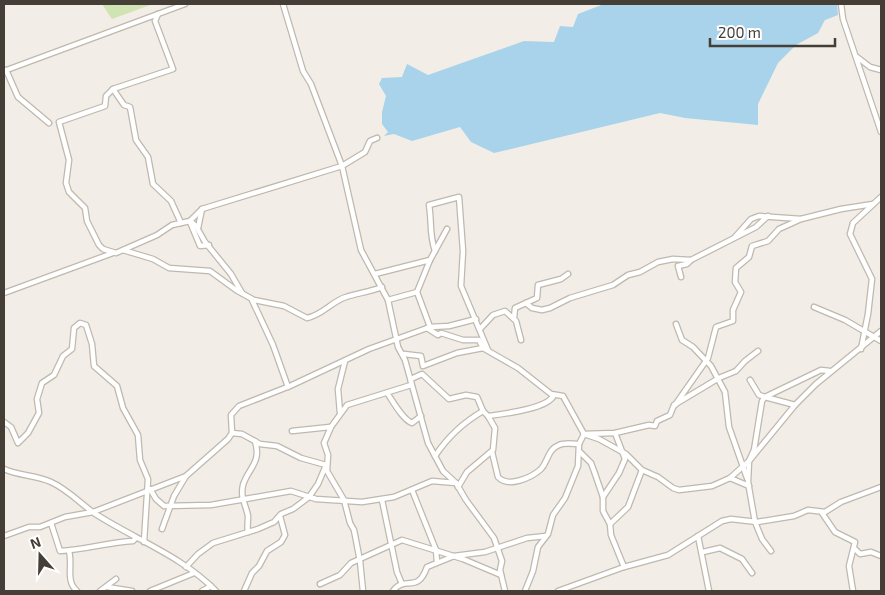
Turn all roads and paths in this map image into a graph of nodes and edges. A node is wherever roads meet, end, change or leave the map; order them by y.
1 (185, 4) edge
2 (283, 4) edge
3 (841, 4) edge
4 (158, 14) junction
5 (856, 56) junction
6 (5, 70) edge
7 (881, 70) edge
8 (112, 88) junction
9 (50, 123) dead end
10 (881, 132) edge
11 (377, 138) dead end
12 (342, 166) junction
13 (881, 197) edge
14 (879, 202) edge
15 (202, 209) junction
16 (768, 216) junction
17 (801, 219) junction
18 (190, 221) junction
19 (181, 223) junction
20 (198, 229) junction
21 (447, 229) dead end
22 (735, 236) junction
23 (208, 245) junction
24 (123, 250) junction
25 (435, 251) junction
26 (115, 252) junction
27 (430, 260) junction
28 (691, 260) junction
29 (374, 274) junction
30 (568, 274) dead end
31 (681, 277) dead end
32 (382, 288) junction
33 (417, 292) junction
34 (4, 293) edge
35 (243, 294) junction
36 (252, 300) dead end
37 (388, 300) junction
38 (526, 303) junction
39 (814, 307) dead end
40 (514, 318) junction
41 (476, 319) junction
42 (676, 324) dead end
43 (428, 328) junction
44 (480, 329) junction
45 (881, 331) edge
46 (864, 332) junction
47 (874, 338) junction
48 (397, 340) junction
49 (521, 340) dead end
50 (881, 341) edge
51 (483, 348) junction
52 (488, 350) junction
53 (860, 350) junction
54 (758, 351) dead end
55 (404, 354) junction
56 (345, 360) junction
57 (706, 360) junction
58 (830, 371) junction
59 (718, 379) junction
60 (750, 380) dead end
61 (412, 385) junction
62 (288, 387) junction
63 (387, 393) junction
64 (554, 395) junction
65 (766, 397) junction
66 (795, 405) junction
67 (674, 406) junction
68 (483, 411) junction
69 (340, 413) junction
70 (421, 416) junction
71 (488, 416) junction
72 (4, 422) edge
73 (331, 427) junction
74 (292, 431) dead end
75 (232, 433) junction
76 (584, 434) junction
77 (615, 434) junction
78 (255, 441) junction
79 (579, 444) junction
80 (492, 452) junction
81 (580, 452) junction
82 (624, 453) junction
83 (435, 456) junction
84 (749, 461) junction
85 (326, 466) junction
86 (742, 467) junction
87 (4, 469) edge
88 (642, 470) junction
89 (186, 476) junction
90 (730, 478) junction
91 (749, 484) junction
92 (457, 485) junction
93 (881, 487) edge
94 (149, 489) junction
95 (412, 490) junction
96 (309, 497) junction
97 (603, 497) junction
98 (242, 499) junction
99 (344, 500) junction
100 (382, 500) junction
101 (170, 505) junction
102 (93, 512) junction
103 (822, 513) junction
104 (280, 516) junction
105 (755, 522) junction
106 (51, 523) junction
107 (610, 524) junction
108 (162, 529) dead end
109 (248, 532) junction
110 (4, 536) edge
111 (546, 536) junction
112 (698, 536) junction
113 (136, 538) junction
114 (144, 542) junction
115 (391, 544) junction
116 (498, 547) junction
117 (854, 548) junction
118 (436, 550) junction
119 (69, 551) junction
120 (771, 551) dead end
121 (703, 552) junction
122 (454, 556) junction
123 (881, 556) edge
124 (360, 559) junction
125 (437, 562) junction
126 (186, 567) junction
127 (624, 567) junction
128 (194, 573) junction
129 (752, 573) dead end
130 (501, 574) junction
131 (116, 579) dead end
132 (320, 584) dead end
133 (402, 584) junction
134 (211, 586) junction
135 (108, 587) junction
136 (156, 590) edge
137 (77, 591) edge
138 (100, 591) edge
139 (132, 591) edge
140 (150, 591) edge
141 (202, 591) edge
142 (216, 591) edge
143 (244, 591) edge
144 (363, 591) edge
145 (393, 591) edge
146 (505, 591) edge
147 (525, 591) edge
148 (558, 591) edge
149 (709, 591) edge
150 (853, 591) edge

1 - 4 street
2 - 12 street
3 - 5 street
4 - 6 street
4 - 8 street
5 - 7 street
5 - 10 street
6 - 9 street
8 - 19 street
8 - 26 street
11 - 12 street
12 - 15 street
12 - 29 street
13 - 14 street
14 - 17 street
14 - 46 street
15 - 18 street
15 - 20 street
16 - 17 street
16 - 22 street
16 - 22 street
17 - 57 street
18 - 19 street
18 - 20 street
18 - 23 street
19 - 24 street
20 - 23 street
21 - 25 street
22 - 28 street
23 - 35 street
24 - 26 street
24 - 35 street
25 - 27 street
25 - 41 street
26 - 34 street
27 - 29 street
27 - 33 street
28 - 31 street
28 - 38 street
29 - 32 street
30 - 38 street
32 - 35 street
32 - 37 street
33 - 37 street
33 - 43 street
36 - 62 street
37 - 48 street
38 - 40 street
39 - 46 street
40 - 44 street
40 - 49 street
41 - 43 street
41 - 44 street
42 - 57 street
43 - 48 street
43 - 51 street
44 - 52 street
45 - 47 street
46 - 47 street
46 - 53 street
47 - 50 street
47 - 53 street
48 - 55 street
48 - 56 street
51 - 52 street
51 - 55 street
52 - 64 street
53 - 58 street
54 - 59 street
55 - 61 street
56 - 62 street
56 - 69 street
57 - 59 street
57 - 67 street
58 - 65 street
58 - 66 street
59 - 67 street
59 - 86 street
60 - 65 street
61 - 63 street
61 - 68 street
61 - 70 street
62 - 75 street
63 - 69 street
63 - 70 street
64 - 71 street
64 - 76 street
65 - 66 street
65 - 84 street
66 - 84 street
67 - 77 street
68 - 71 street
68 - 83 street
69 - 73 street
70 - 83 street
71 - 80 street
72 - 94 street
73 - 74 street
73 - 85 street
75 - 78 street
75 - 89 street
76 - 77 street
76 - 79 street
76 - 82 street
77 - 82 street
78 - 85 street
78 - 98 street
79 - 80 street
79 - 81 street
80 - 92 street
81 - 97 street
81 - 111 street
82 - 88 street
82 - 97 street
83 - 92 street
84 - 86 street
84 - 91 street
85 - 96 street
85 - 99 street
86 - 90 street
86 - 91 street
87 - 102 street
88 - 90 street
88 - 107 street
89 - 94 street
89 - 101 street
90 - 91 street
91 - 105 street
92 - 95 street
92 - 116 street
93 - 103 street
94 - 101 street
94 - 102 street
94 - 114 street
95 - 100 street
95 - 118 street
96 - 98 street
96 - 99 street
96 - 104 street
97 - 107 street
98 - 101 street
98 - 109 street
99 - 100 street
99 - 124 street
100 - 115 street
101 - 108 street
102 - 106 street
102 - 113 street
103 - 105 street
103 - 117 street
104 - 109 street
104 - 143 street
105 - 112 street
105 - 120 street
106 - 110 street
106 - 119 street
107 - 127 street
109 - 126 street
111 - 116 street
111 - 147 street
112 - 121 street
112 - 127 street
113 - 114 street
113 - 119 street
114 - 126 street
115 - 118 street
115 - 124 street
115 - 133 street
116 - 122 street
116 - 130 street
117 - 123 street
117 - 150 street
118 - 122 street
118 - 125 street
119 - 137 street
121 - 129 street
121 - 149 street
122 - 125 street
122 - 130 street
124 - 132 street
124 - 144 street
125 - 133 street
126 - 128 street
127 - 148 street
128 - 134 street
128 - 136 street
130 - 146 street
131 - 135 street
133 - 145 street
134 - 141 street
134 - 142 street
135 - 138 street
135 - 139 street
136 - 140 street

